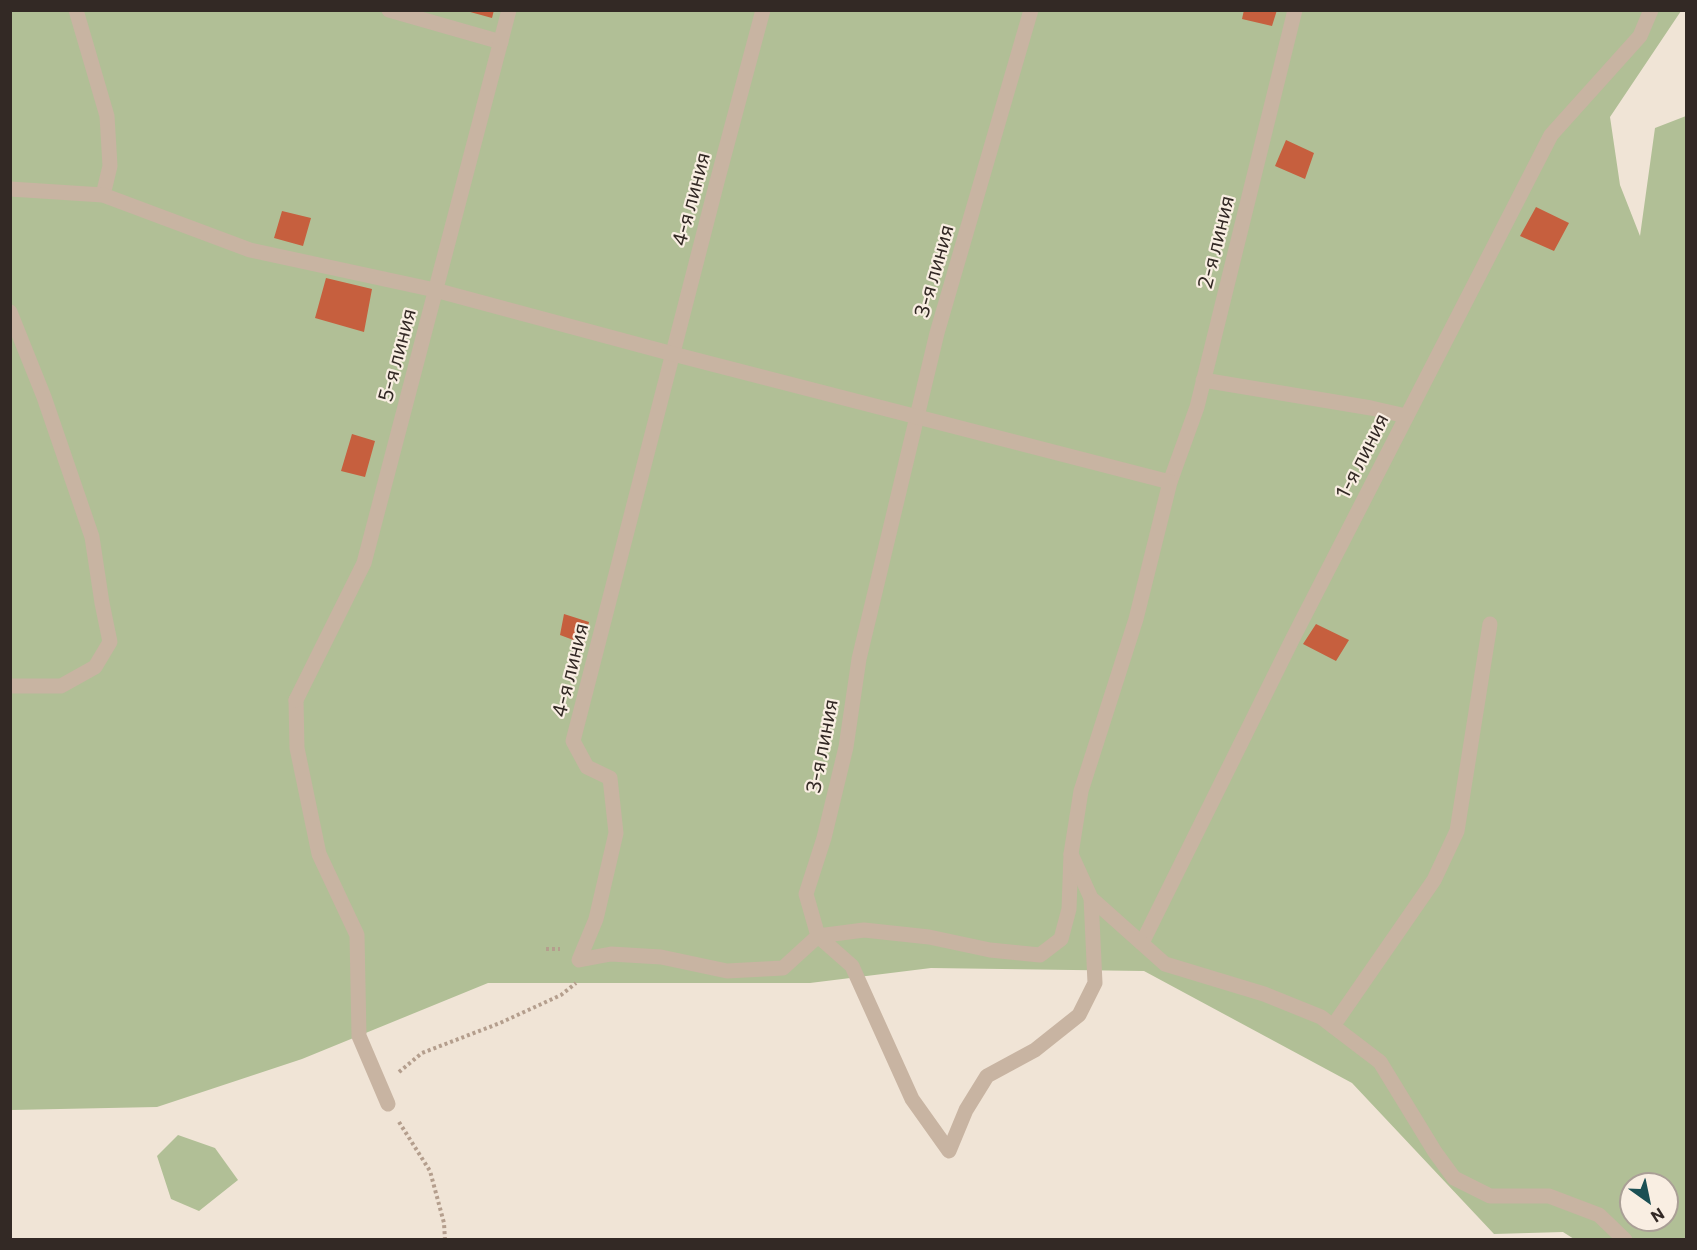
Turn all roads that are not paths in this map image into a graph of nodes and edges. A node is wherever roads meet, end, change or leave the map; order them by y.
1 (76, 10) edge
2 (389, 10) edge
3 (509, 10) edge
4 (764, 10) edge
5 (1031, 10) edge
6 (1295, 10) edge
7 (1652, 10) edge
8 (501, 42) junction
9 (10, 189) edge
10 (103, 195) junction
11 (435, 290) junction
12 (10, 312) edge
13 (673, 354) junction
14 (1203, 380) junction
15 (1406, 416) junction
16 (918, 417) junction
17 (1170, 482) junction
18 (1490, 624) dead end
19 (10, 686) edge
20 (1071, 854) junction
21 (1091, 898) junction
22 (818, 936) junction
23 (1142, 943) junction
24 (1333, 1026) junction
25 (388, 1104) road end
26 (1625, 1239) edge

1 - 10 street
2 - 8 street
3 - 8 street, 5-я линия
4 - 13 street, 4-я линия
5 - 16 street, 3-я линия
6 - 14 street, 2-я линия
7 - 15 street, 1-я линия
8 - 11 street, 5-я линия
9 - 10 street
10 - 11 street
11 - 13 street
11 - 25 street, 5-я линия
12 - 19 street
13 - 16 street
13 - 22 street, 4-я линия
14 - 15 street
14 - 17 street, 2-я линия
15 - 23 street, 1-я линия
16 - 17 street
16 - 22 street, 3-я линия
17 - 20 street, 2-я линия
18 - 24 street
20 - 21 street
20 - 22 street
21 - 22 street
21 - 23 street
23 - 24 street
24 - 26 street

